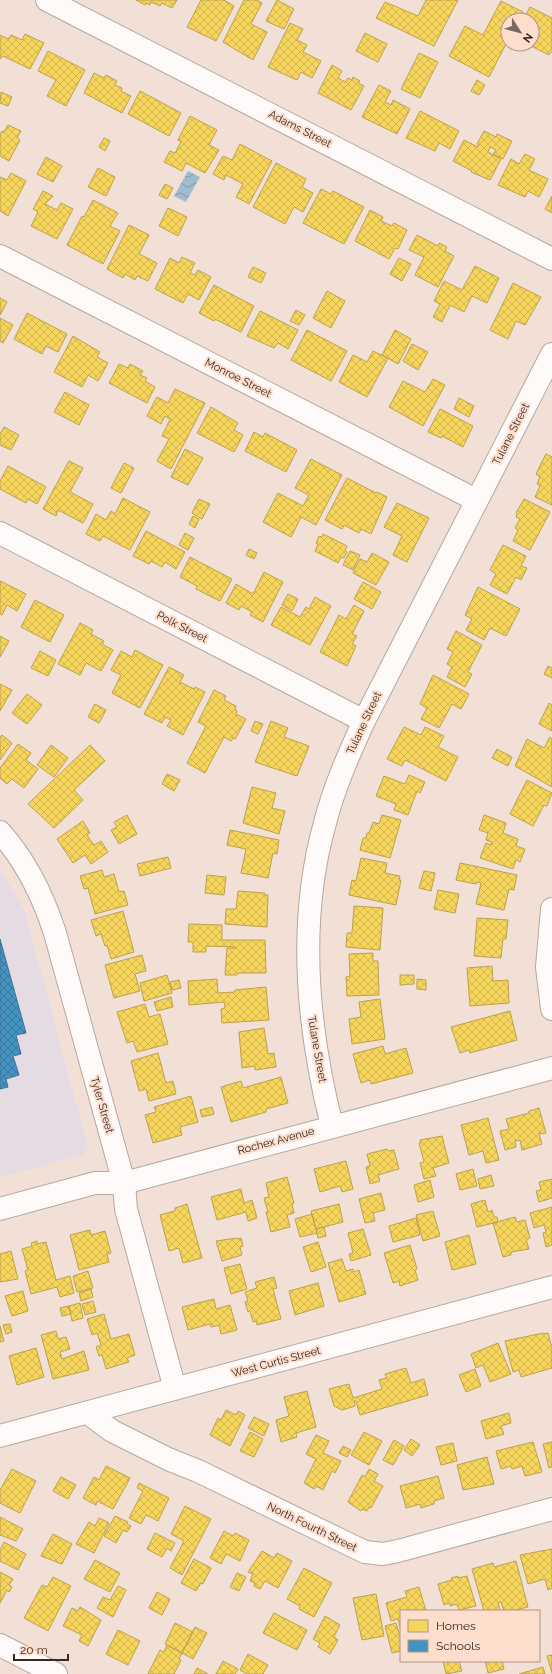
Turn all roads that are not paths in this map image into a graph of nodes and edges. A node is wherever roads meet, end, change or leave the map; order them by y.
1 (47, 0) edge
2 (0, 256) edge
3 (552, 259) edge
4 (552, 354) edge
5 (476, 500) junction
6 (0, 533) edge
7 (364, 721) junction
8 (0, 832) edge
9 (552, 909) edge
10 (552, 1009) edge
11 (552, 1068) edge
12 (332, 1126) junction
13 (124, 1182) junction
14 (0, 1209) edge
15 (552, 1287) edge
16 (175, 1389) junction
17 (88, 1413) junction
18 (0, 1436) edge
19 (552, 1509) edge
20 (0, 1645) edge
21 (56, 1674) edge

1 - 3 street, Adams Street
2 - 5 street, Monroe Street
4 - 5 street, Tulane Street
5 - 7 street, Tulane Street
6 - 7 street, Polk Street
7 - 12 street, Tulane Street
8 - 13 street, Tyler Street
9 - 10 street
11 - 12 street, Rochex Avenue
12 - 13 street, Rochex Avenue
13 - 14 street, Rochex Avenue
13 - 16 street, Tyler Street
15 - 16 street, West Curtis Street
16 - 17 street, West Curtis Street
17 - 18 street, West Curtis Street
17 - 19 street, North Fourth Street
20 - 21 street

